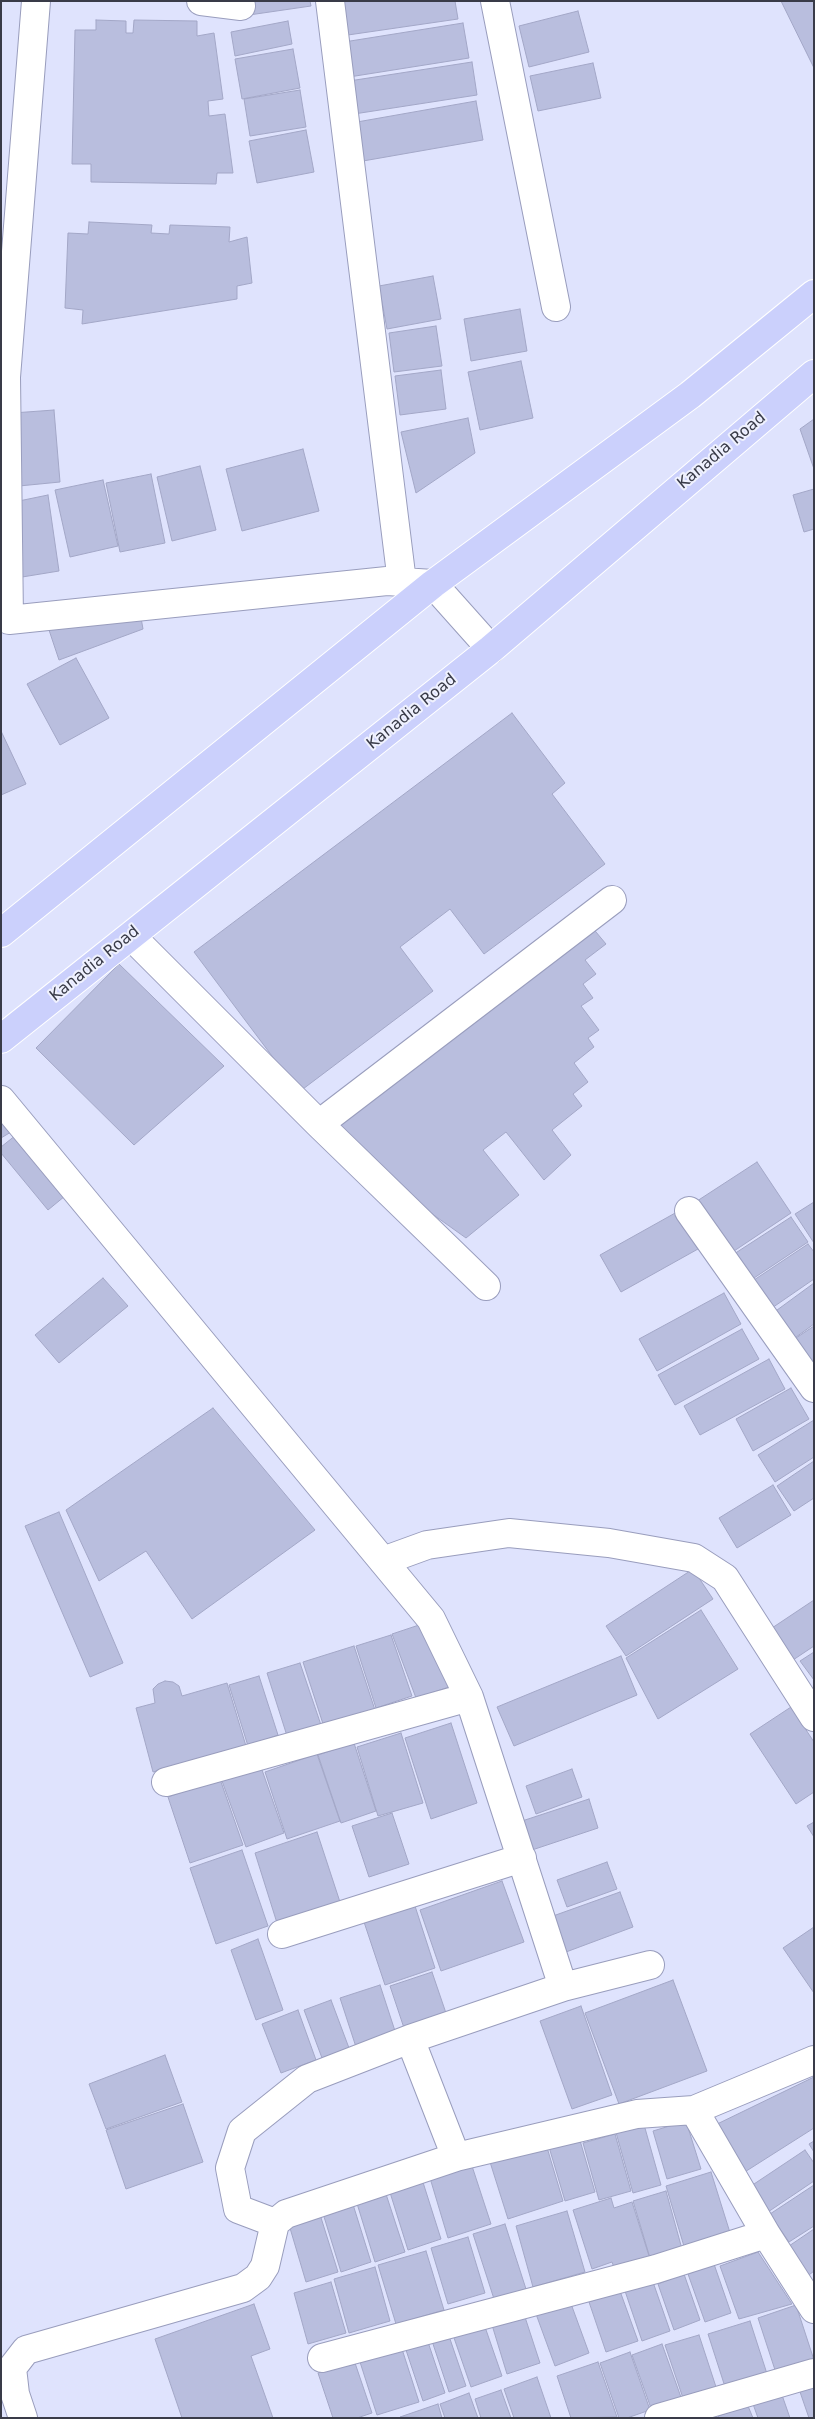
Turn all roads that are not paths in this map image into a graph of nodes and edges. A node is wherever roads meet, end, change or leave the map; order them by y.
1 (36, 1) edge
2 (201, 1) edge
3 (330, 1) edge
4 (494, 1) edge
5 (241, 6) dead end
6 (814, 294) edge
7 (556, 307) dead end
8 (814, 374) edge
9 (402, 582) junction
10 (433, 584) junction
11 (5, 620) edge
12 (491, 649) junction
13 (612, 900) dead end
14 (1, 932) edge
15 (131, 936) junction
16 (1, 1038) edge
17 (1, 1100) edge
18 (319, 1124) junction
19 (689, 1211) dead end
20 (486, 1286) dead end
21 (814, 1388) edge
22 (383, 1561) junction
23 (469, 1697) junction
24 (814, 1717) edge
25 (166, 1782) dead end
26 (522, 1858) junction
27 (282, 1934) dead end
28 (650, 1965) dead end
29 (563, 1987) junction
30 (410, 2039) junction
31 (814, 2060) edge
32 (694, 2110) junction
33 (456, 2157) junction
34 (275, 2223) junction
35 (766, 2234) junction
36 (814, 2309) edge
37 (322, 2358) dead end
38 (814, 2373) edge
39 (23, 2418) edge
40 (659, 2418) edge

1 - 11 street
2 - 5 street
3 - 9 street
4 - 7 street
6 - 10 main road
8 - 12 main road, Kanadia Road
9 - 10 street
9 - 11 street
10 - 12 street
10 - 14 main road
12 - 15 main road, Kanadia Road
13 - 18 street
15 - 16 main road, Kanadia Road
15 - 18 street
17 - 22 street
18 - 20 street
19 - 21 street
22 - 23 street
22 - 24 street
23 - 25 street
23 - 26 street
26 - 27 street
26 - 29 street
28 - 29 street
29 - 30 street
30 - 33 street
30 - 34 street
31 - 32 street
32 - 33 street
32 - 35 street
33 - 34 street
34 - 39 street
35 - 36 street
35 - 37 street
38 - 40 street

